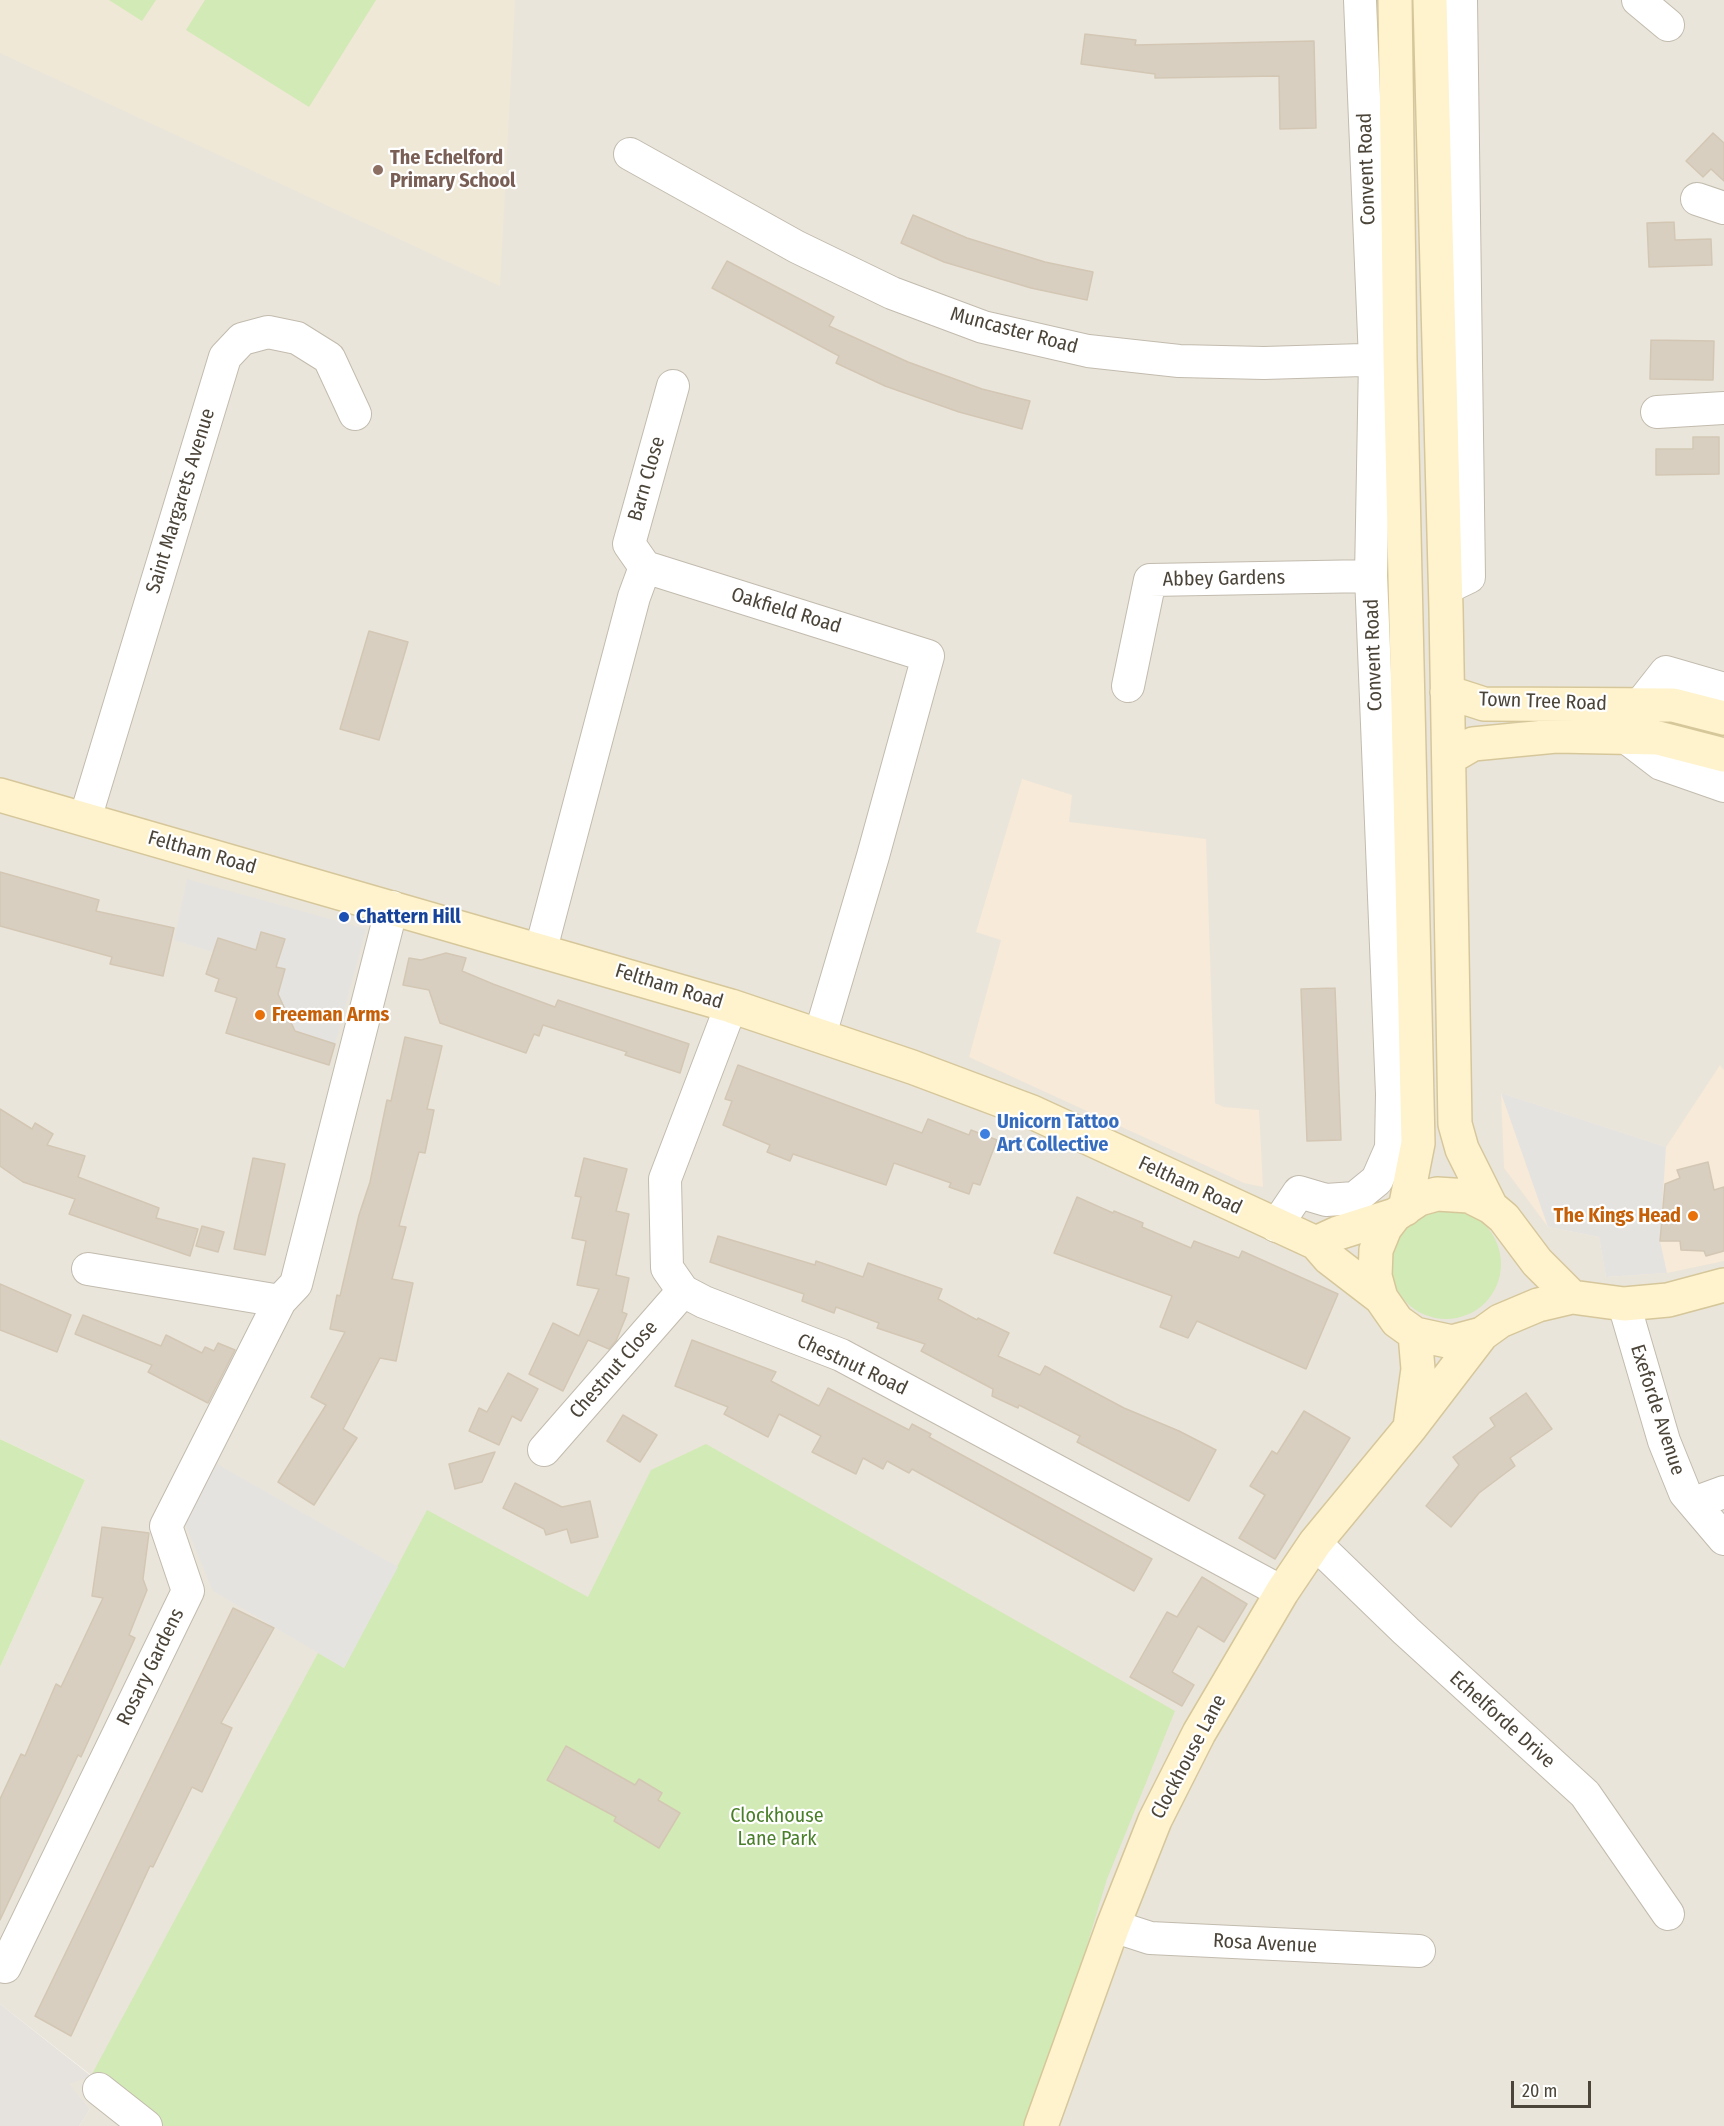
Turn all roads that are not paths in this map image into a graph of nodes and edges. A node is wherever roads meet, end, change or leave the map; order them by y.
1 (1360, 0) edge
2 (1395, 0) edge
3 (1430, 0) edge
4 (1461, 0) edge
5 (1638, 0) edge
6 (1668, 25) dead end
7 (630, 154) dead end
8 (1388, 360) junction
9 (673, 386) dead end
10 (1724, 408) edge
11 (1657, 412) dead end
12 (355, 414) dead end
13 (645, 567) junction
14 (1371, 576) junction
15 (1446, 588) junction
16 (1128, 686) dead end
17 (1724, 689) edge
18 (1447, 692) junction
19 (1640, 705) junction
20 (1724, 717) edge
21 (1627, 738) junction
22 (1724, 755) edge
23 (1449, 758) junction
24 (1724, 786) edge
25 (0, 795) edge
26 (85, 819) junction
27 (392, 907) junction
28 (541, 949) junction
29 (731, 1006) junction
30 (820, 1035) junction
31 (1491, 1207) junction
32 (1400, 1212) junction
33 (1276, 1226) junction
34 (1516, 1237) junction
35 (1316, 1243) junction
36 (88, 1269) dead end
37 (1724, 1286) edge
38 (683, 1290) junction
39 (1572, 1297) junction
40 (1381, 1298) junction
41 (280, 1301) junction
42 (1624, 1304) junction
43 (1491, 1327) junction
44 (1415, 1334) junction
45 (1410, 1428) junction
46 (544, 1450) dead end
47 (1724, 1492) edge
48 (1694, 1503) junction
49 (1724, 1539) edge
50 (1316, 1543) junction
51 (1282, 1592) junction
52 (1668, 1914) dead end
53 (1113, 1926) junction
54 (1419, 1951) dead end
55 (5, 1967) dead end
56 (99, 2089) dead end
57 (146, 2126) edge
58 (1041, 2126) edge

1 - 8 street, Convent Road
2 - 8 main road, Convent Road
3 - 15 main road
4 - 15 street
5 - 6 street
7 - 8 street, Muncaster Road
8 - 14 street, Convent Road
8 - 32 main road, Convent Road
9 - 13 street, Barn Close
10 - 11 street
12 - 26 street, Saint Margarets Avenue
13 - 28 street
13 - 30 street, Oakfield Road
14 - 16 street, Abbey Gardens
14 - 33 street, Convent Road
15 - 18 main road
17 - 19 street
18 - 19 main road, Town Tree Road
18 - 23 main road
19 - 20 main road, Town Tree Road
21 - 22 main road, Town Tree Road
21 - 23 main road, Town Tree Road
21 - 24 street
23 - 31 main road
25 - 26 main road, Feltham Road
26 - 27 main road, Feltham Road
27 - 28 main road, Feltham Road
27 - 41 street
28 - 29 main road, Feltham Road
29 - 30 main road, Feltham Road
29 - 38 street, Chestnut Road
30 - 33 main road, Feltham Road
31 - 32 main road
31 - 34 main road
32 - 35 main road
32 - 40 main road
33 - 35 main road, Feltham Road
34 - 39 main road
34 - 43 main road
35 - 40 main road, Feltham Road
36 - 41 street
37 - 42 main road
38 - 46 street, Chestnut Close
38 - 51 street, Chestnut Road
39 - 42 main road
39 - 43 main road
40 - 44 main road
41 - 55 street, Rosary Gardens
42 - 48 street, Exeforde Avenue
43 - 44 main road
43 - 45 main road, Clockhouse Lane
44 - 45 main road
45 - 50 main road, Clockhouse Lane
47 - 48 street
48 - 49 street, Exeforde Avenue
50 - 51 main road, Clockhouse Lane
50 - 52 street, Echelforde Drive
51 - 53 main road, Clockhouse Lane
53 - 54 street, Rosa Avenue
53 - 58 main road, Clockhouse Lane
56 - 57 street

